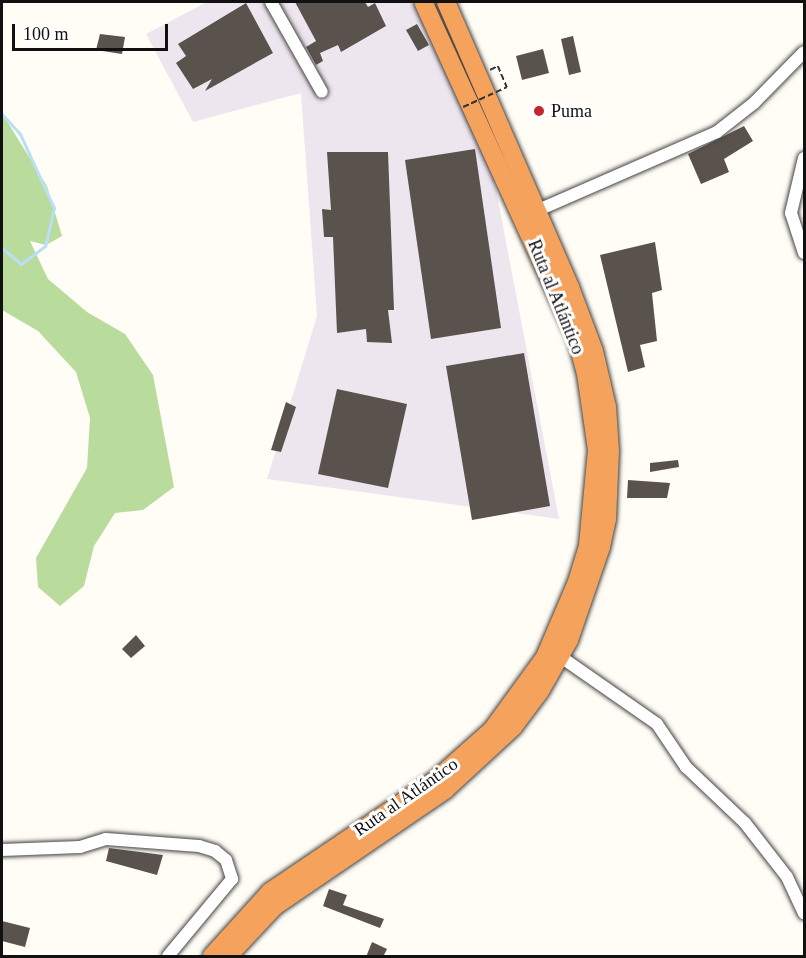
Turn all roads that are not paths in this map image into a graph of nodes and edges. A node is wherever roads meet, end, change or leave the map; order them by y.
1 (271, 2) edge
2 (423, 2) edge
3 (446, 2) edge
4 (804, 52) edge
5 (478, 75) junction
6 (322, 92) dead end
7 (804, 158) edge
8 (536, 211) junction
9 (804, 253) edge
10 (561, 657) junction
11 (2, 850) edge
12 (804, 913) edge
13 (168, 957) edge
14 (212, 957) edge
15 (228, 957) edge

1 - 6 street
2 - 5 highway
2 - 14 highway, Ruta al Atlántico
3 - 5 highway, Ruta al Atlántico
4 - 8 street
5 - 8 highway, Ruta al Atlántico
7 - 9 street
8 - 10 highway, Ruta al Atlántico
10 - 12 street
10 - 15 highway, Ruta al Atlántico
11 - 13 street

